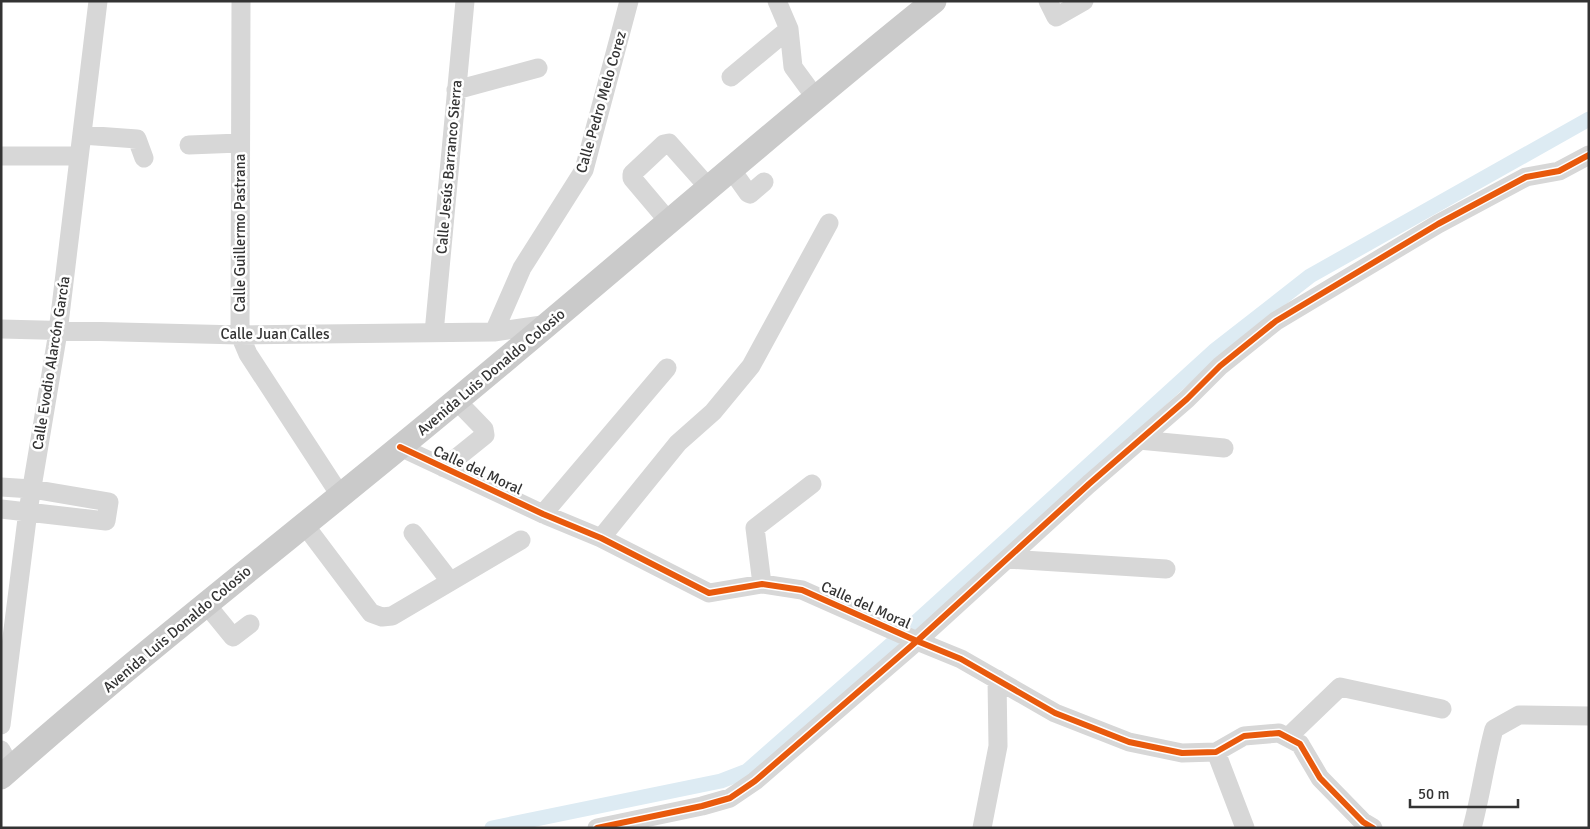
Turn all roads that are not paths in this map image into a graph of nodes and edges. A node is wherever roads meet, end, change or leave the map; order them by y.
1 (98, 1) edge
2 (241, 1) edge
3 (465, 1) edge
4 (630, 1) edge
5 (778, 1) edge
6 (934, 1) edge
7 (1048, 1) edge
8 (1084, 1) edge
9 (789, 29) junction
10 (538, 68) dead end
11 (731, 77) dead end
12 (456, 90) junction
13 (824, 90) junction
14 (82, 135) junction
15 (240, 143) junction
16 (189, 145) dead end
17 (1589, 155) edge
18 (1, 156) edge
19 (79, 156) junction
20 (144, 158) dead end
21 (731, 169) junction
22 (764, 182) dead end
23 (708, 188) junction
24 (670, 223) junction
25 (829, 223) dead end
26 (549, 324) junction
27 (1, 329) edge
28 (58, 332) junction
29 (494, 332) junction
30 (434, 333) junction
31 (240, 335) junction
32 (667, 368) dead end
33 (457, 401) junction
34 (1139, 440) junction
35 (400, 447) junction
36 (1224, 448) dead end
37 (444, 468) junction
38 (812, 484) dead end
39 (1, 487) edge
40 (32, 489) junction
41 (340, 495) junction
42 (1, 509) edge
43 (28, 511) junction
44 (548, 516) junction
45 (304, 524) junction
46 (413, 533) dead end
47 (596, 536) junction
48 (521, 540) dead end
49 (1007, 558) junction
50 (1166, 569) dead end
51 (450, 581) junction
52 (762, 584) junction
53 (206, 604) junction
54 (250, 624) dead end
55 (909, 638) junction
56 (997, 680) junction
57 (1442, 709) dead end
58 (1589, 716) edge
59 (1, 725) edge
60 (1288, 737) junction
61 (1216, 752) junction
62 (4, 765) edge
63 (597, 828) edge
64 (982, 828) edge
65 (1245, 828) edge
66 (1373, 828) edge
67 (1472, 828) edge

1 - 14 street, Calle Evodio Alarcón García
2 - 15 street, Calle Guillermo Pastrana
3 - 12 street, Calle Jesús Barranco Sierra
4 - 29 street, Calle Pedro Melo Corez
5 - 9 street
6 - 13 main road, Avenida Luis Donaldo Colosio
7 - 8 street
9 - 11 street
9 - 13 street
10 - 12 street
12 - 30 street, Calle Jesús Barranco Sierra
13 - 21 main road, Avenida Luis Donaldo Colosio
14 - 19 street, Calle Evodio Alarcón García
14 - 20 street
15 - 16 street
15 - 31 street, Calle Guillermo Pastrana
17 - 34 street
18 - 19 street
19 - 28 street, Calle Evodio Alarcón García
21 - 22 street
21 - 23 main road, Avenida Luis Donaldo Colosio
23 - 24 main road, Avenida Luis Donaldo Colosio
23 - 24 street
24 - 26 main road, Avenida Luis Donaldo Colosio
25 - 47 street
26 - 29 street, Calle Juan Calles
26 - 33 main road, Avenida Luis Donaldo Colosio
27 - 28 street, Calle Juan Calles
28 - 31 street, Calle Juan Calles
28 - 40 street, Calle Evodio Alarcón García
29 - 30 street, Calle Juan Calles
30 - 31 street, Calle Juan Calles
31 - 41 street, Calle Guillermo Pastrana
32 - 44 street
33 - 35 main road, Avenida Luis Donaldo Colosio
33 - 37 street
34 - 36 street
34 - 49 street
35 - 37 street, Calle del Moral
35 - 41 main road, Avenida Luis Donaldo Colosio
37 - 44 street, Calle del Moral
38 - 52 street
39 - 40 street
40 - 43 street, Calle Evodio Alarcón García
40 - 43 street
41 - 45 main road, Avenida Luis Donaldo Colosio
42 - 43 street
43 - 59 street, Calle Evodio Alarcón García
44 - 47 street, Calle del Moral
45 - 51 street
45 - 53 main road, Avenida Luis Donaldo Colosio
46 - 51 street
47 - 52 street, Calle del Moral
48 - 51 street
49 - 50 street
49 - 55 street
52 - 55 street, Calle del Moral
53 - 54 street
53 - 62 main road, Avenida Luis Donaldo Colosio
55 - 56 street, Calle del Moral
55 - 63 street
56 - 61 street, Calle del Moral
56 - 64 street
57 - 60 street
58 - 67 street
60 - 61 street, Calle del Moral
60 - 66 street
61 - 65 street

